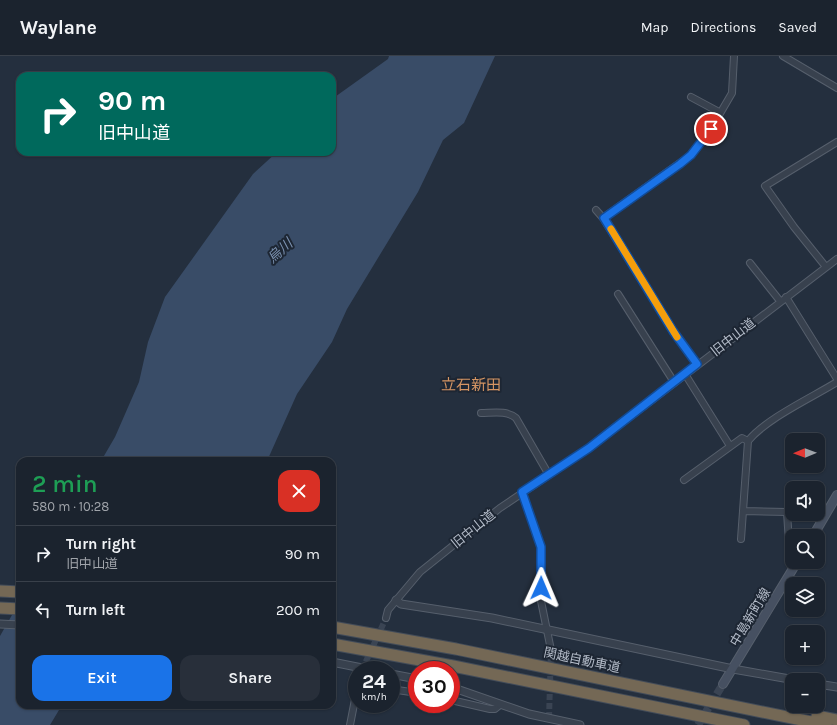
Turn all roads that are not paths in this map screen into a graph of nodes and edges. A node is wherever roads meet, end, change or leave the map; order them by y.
1 (734, 56) edge
2 (783, 56) edge
3 (837, 87) edge
4 (692, 97) dead end
5 (719, 112) junction
6 (837, 142) edge
7 (596, 210) dead end
8 (604, 218) junction
9 (837, 259) edge
10 (750, 263) dead end
11 (826, 267) junction
12 (618, 294) dead end
13 (783, 299) junction
14 (697, 364) junction
15 (685, 374) junction
16 (836, 378) edge
17 (674, 382) junction
18 (481, 413) dead end
19 (748, 441) junction
20 (730, 446) junction
21 (549, 475) junction
22 (684, 480) dead end
23 (522, 492) junction
24 (837, 496) edge
25 (744, 511) junction
26 (788, 529) edge
27 (817, 529) edge
28 (741, 539) dead end
29 (793, 569) edge
30 (0, 591) edge
31 (16, 592) edge
32 (396, 600) junction
33 (0, 608) edge
34 (16, 609) edge
35 (386, 618) tunnel mouth
36 (0, 624) edge
37 (16, 625) edge
38 (336, 628) edge
39 (547, 629) junction
40 (336, 645) edge
41 (456, 649) junction
42 (551, 650) tunnel mouth
43 (336, 663) edge
44 (348, 665) edge
45 (733, 669) junction
46 (785, 678) edge
47 (724, 684) tunnel mouth
48 (825, 685) edge
49 (837, 687) edge
50 (460, 691) edge
51 (460, 702) edge
52 (500, 705) junction
53 (352, 713) edge
54 (837, 720) edge
55 (350, 725) edge
56 (580, 725) edge
57 (744, 725) edge
58 (826, 725) edge

1 - 5 street
2 - 3 street
4 - 5 street
5 - 8 street
6 - 11 street
7 - 8 street
8 - 14 street
9 - 11 street, 旧中山道
10 - 13 street
11 - 13 street, 旧中山道
12 - 17 street
13 - 14 street, 旧中山道
13 - 16 street
14 - 15 street, 旧中山道
15 - 17 street, 旧中山道
15 - 20 street
16 - 19 street
17 - 21 street, 旧中山道
18 - 21 street
19 - 20 street
19 - 25 street
20 - 22 street
21 - 23 street, 旧中山道
23 - 32 street, 旧中山道
23 - 39 street
24 - 27 main road
25 - 26 street
25 - 28 street
29 - 45 main road, 中島新町線
30 - 31 highway
32 - 35 street, 旧中山道
32 - 39 street
33 - 34 highway
36 - 37 street
38 - 41 highway, 関越自動車道
39 - 42 street
39 - 45 street
40 - 57 highway
41 - 54 highway
41 - 58 highway, 関越自動車道
43 - 44 street
45 - 46 street
45 - 47 main road, 中島新町線
48 - 49 street
50 - 52 street
51 - 52 street
52 - 56 street
53 - 55 street

